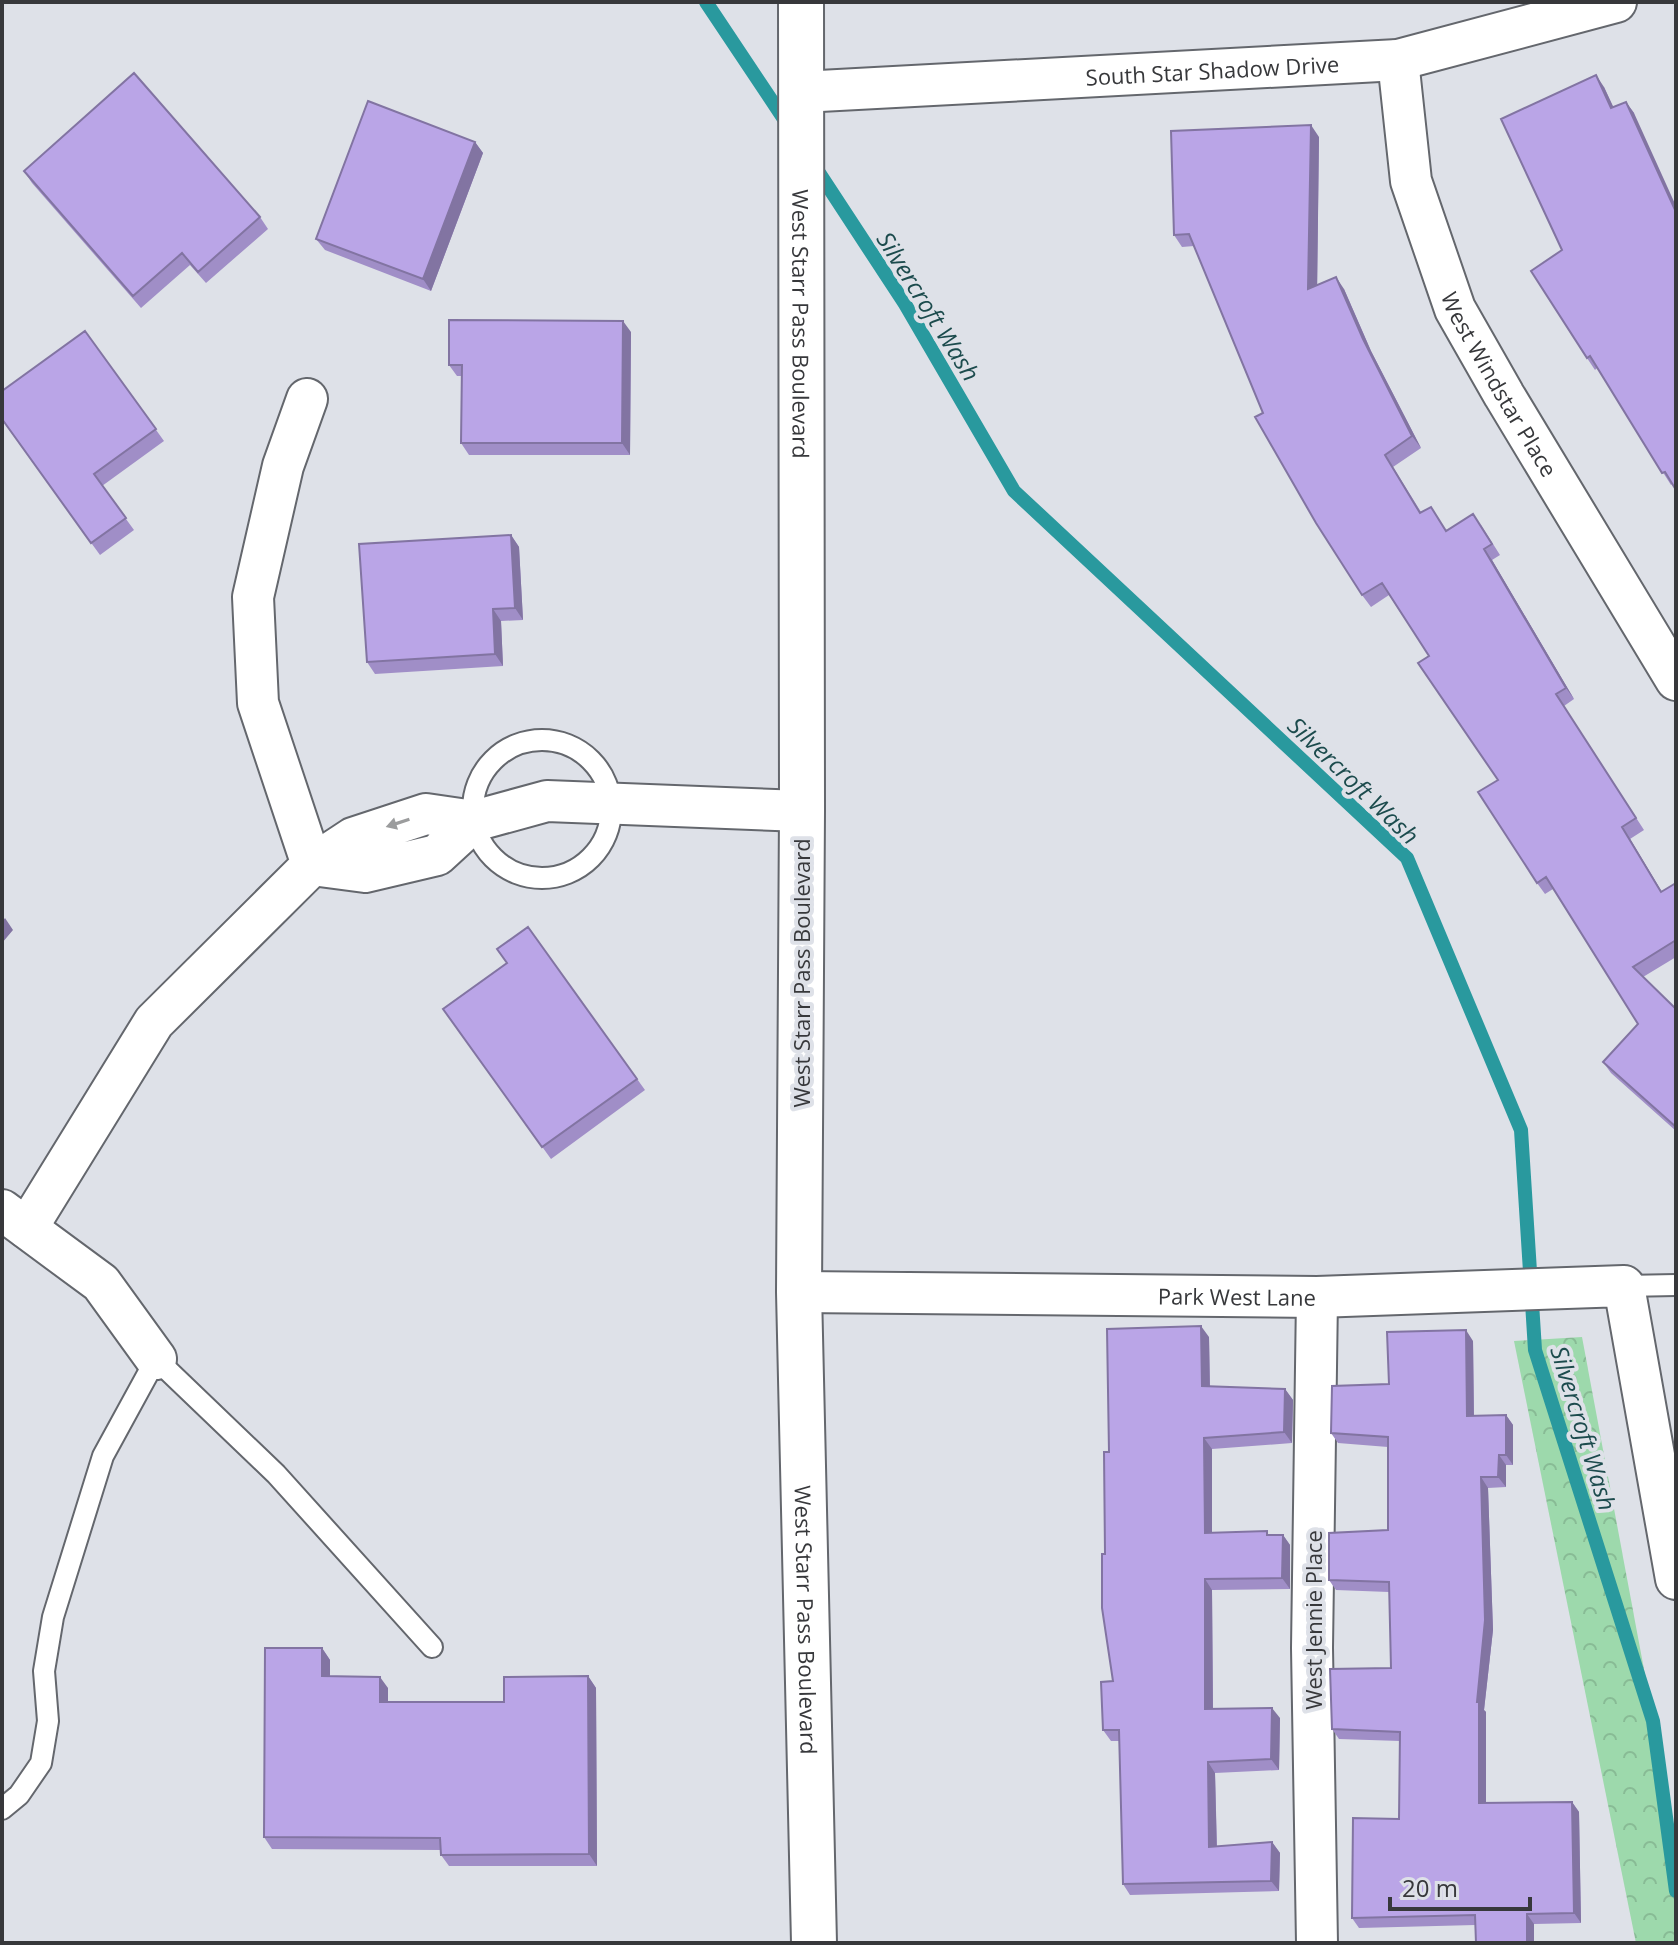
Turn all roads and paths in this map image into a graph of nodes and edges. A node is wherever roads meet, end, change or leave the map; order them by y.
1 (801, 2) edge
2 (1616, 2) edge
3 (1398, 60) junction
4 (801, 92) junction
5 (307, 399) dead end
6 (1676, 680) edge
7 (611, 802) junction
8 (802, 811) junction
9 (474, 821) junction
10 (312, 865) junction
11 (15, 1219) edge
12 (1676, 1285) edge
13 (1624, 1286) junction
14 (799, 1292) junction
15 (1317, 1297) junction
16 (156, 1359) junction
17 (1672, 1536) edge
18 (1676, 1579) edge
19 (432, 1647) dead end
20 (2, 1809) edge
21 (814, 1943) edge
22 (1317, 1943) edge

1 - 4 street, West Starr Pass Boulevard
2 - 3 street, South Star Shadow Drive
3 - 4 street, South Star Shadow Drive
3 - 6 street, West Windstar Place
4 - 8 street, West Starr Pass Boulevard
5 - 10 street
7 - 8 street
7 - 9 street
7 - 9 lane
7 - 9 lane
8 - 14 street, West Starr Pass Boulevard
9 - 10 street
10 - 11 street
11 - 16 street
12 - 13 lane, Park West Lane
13 - 15 street, Park West Lane
13 - 17 street
14 - 15 street, Park West Lane
14 - 21 street, West Starr Pass Boulevard
15 - 22 street, West Jennie Place
16 - 19 lane
16 - 20 lane
17 - 18 street

